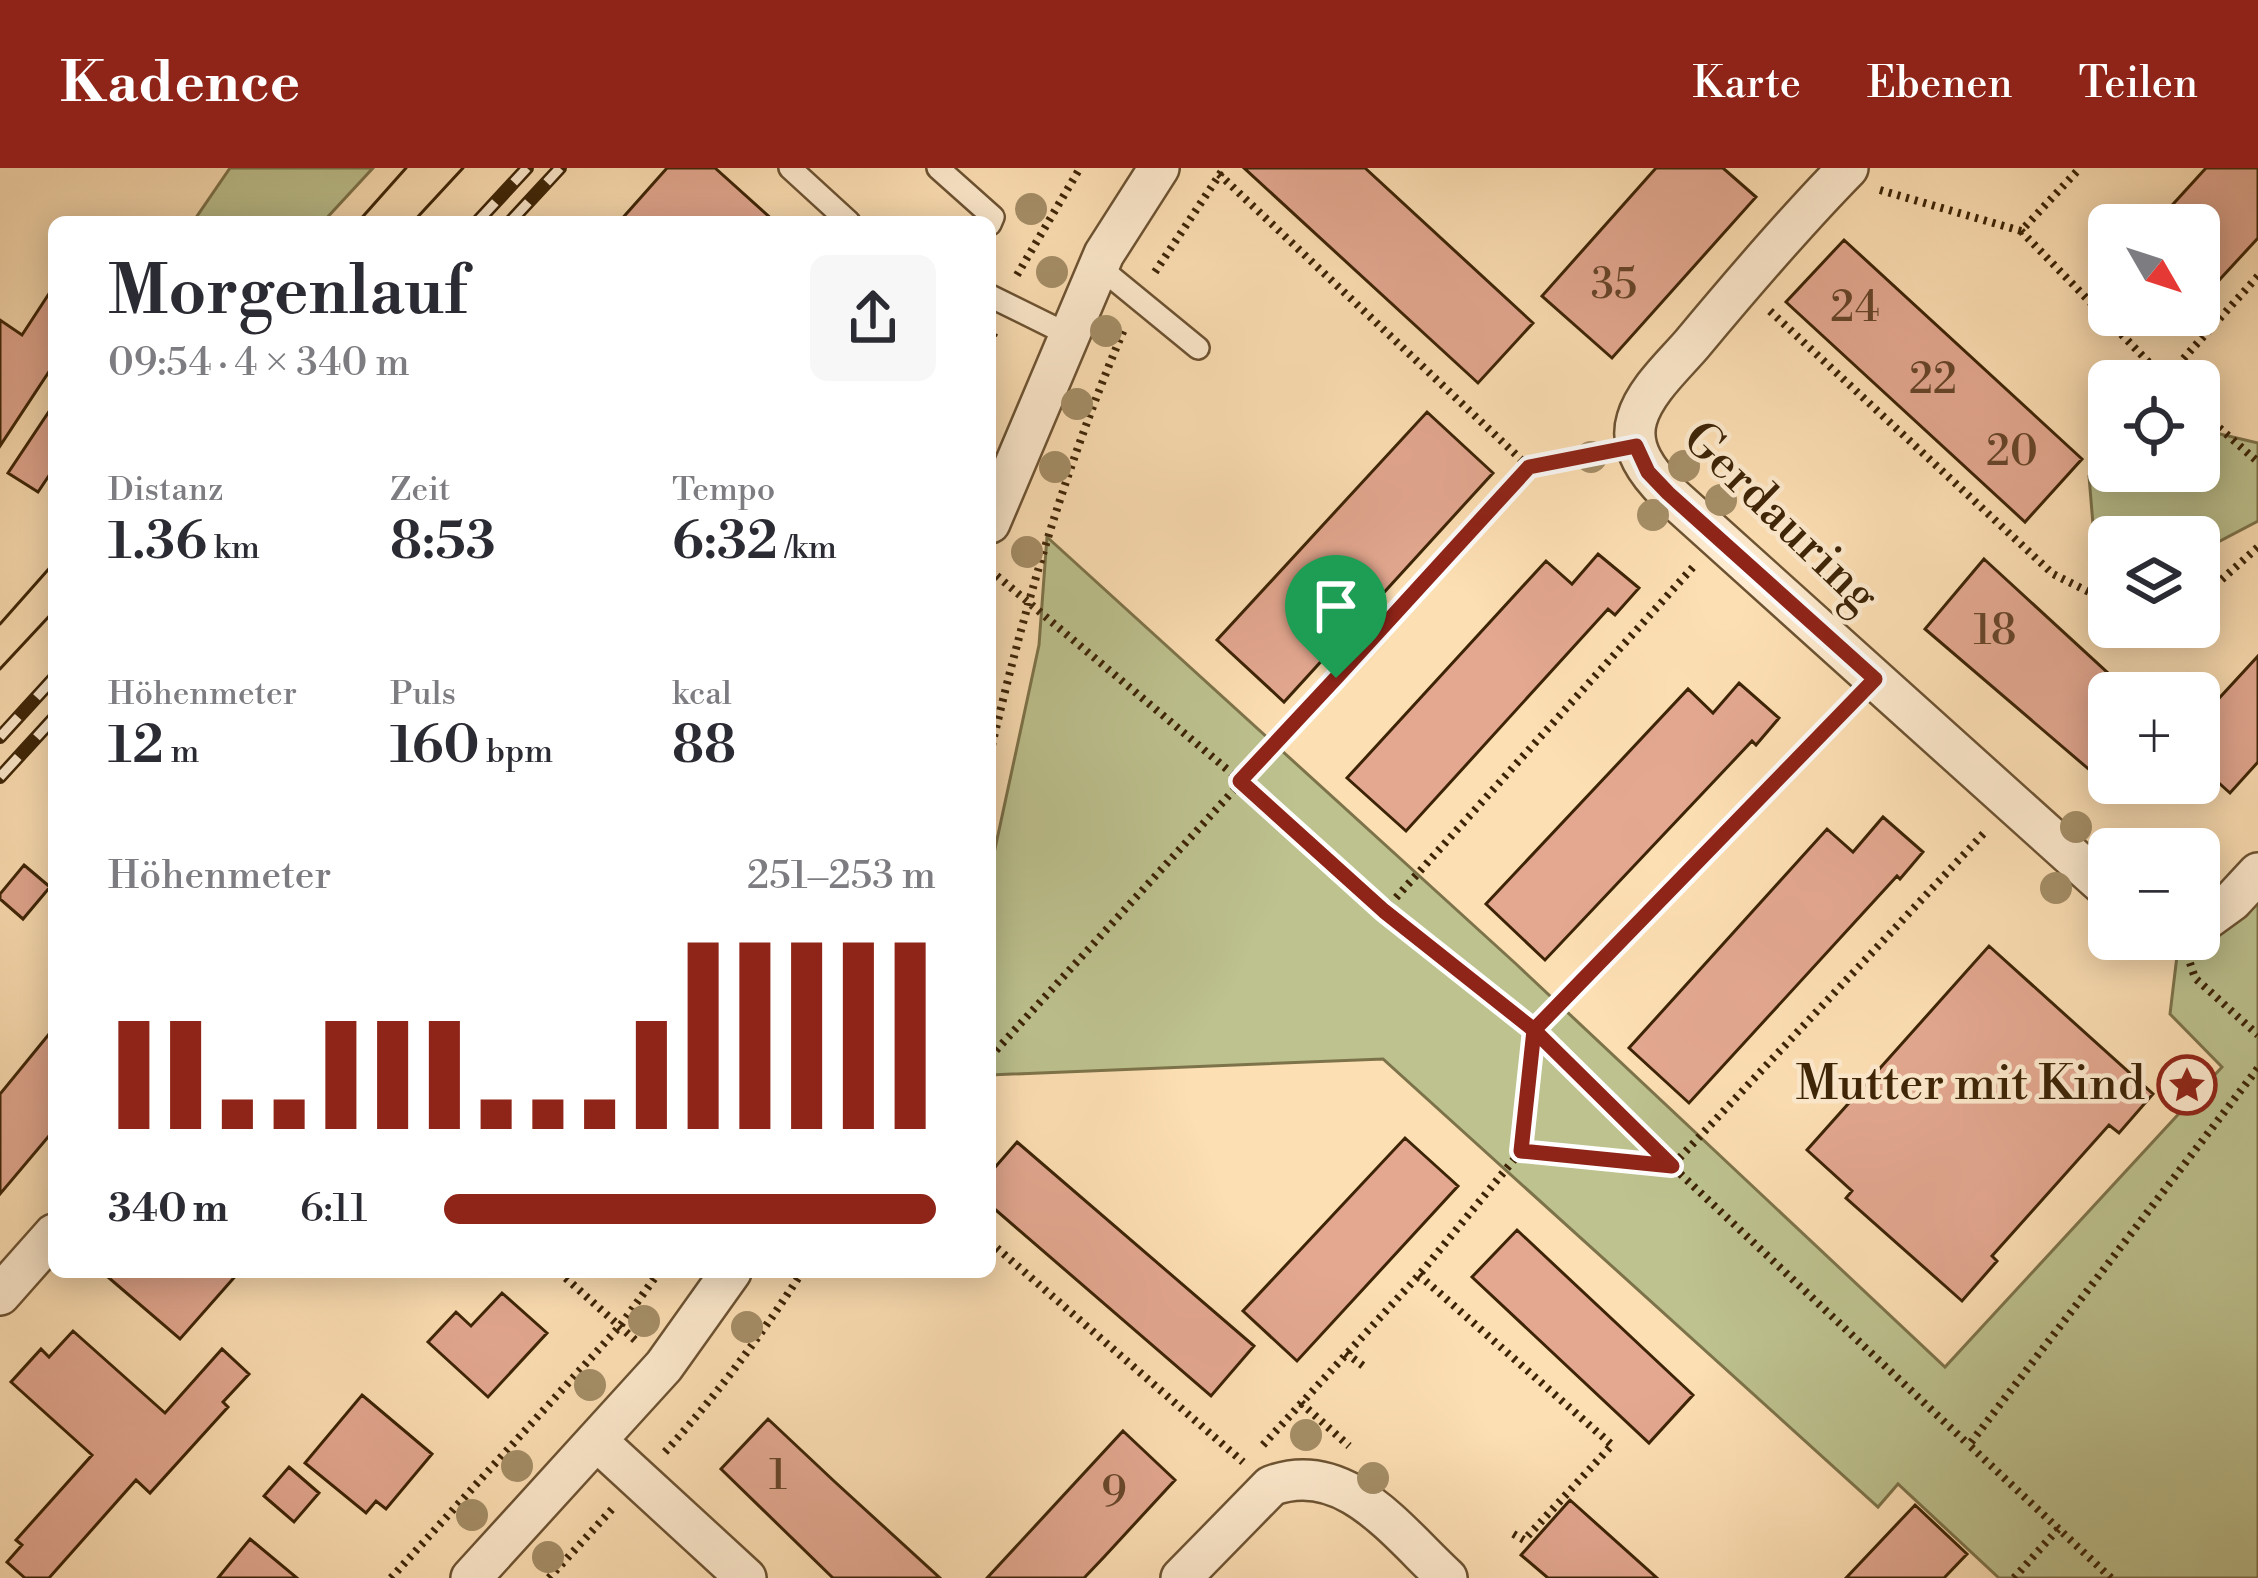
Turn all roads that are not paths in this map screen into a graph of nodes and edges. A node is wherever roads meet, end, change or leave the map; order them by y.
1 (790, 168) edge
2 (938, 168) edge
3 (1159, 168) edge
4 (1838, 171) edge
5 (842, 216) edge
6 (991, 216) edge
7 (1099, 266) junction
8 (998, 299) edge
9 (1067, 334) junction
10 (1198, 348) dead end
11 (996, 508) edge
12 (2088, 872) edge
13 (2258, 873) edge
14 (2220, 914) edge
15 (48, 1241) edge
16 (727, 1278) edge
17 (0, 1294) edge
18 (598, 1442) junction
19 (471, 1578) edge
20 (746, 1578) edge
21 (1181, 1578) edge
22 (1447, 1578) edge

1 - 5 lane
2 - 6 lane
3 - 7 street
4 - 12 street, Gerdauring
7 - 9 street
7 - 10 lane
8 - 9 lane
9 - 11 street
13 - 14 street
15 - 17 street
16 - 18 street
18 - 19 street
18 - 20 street
21 - 22 street

